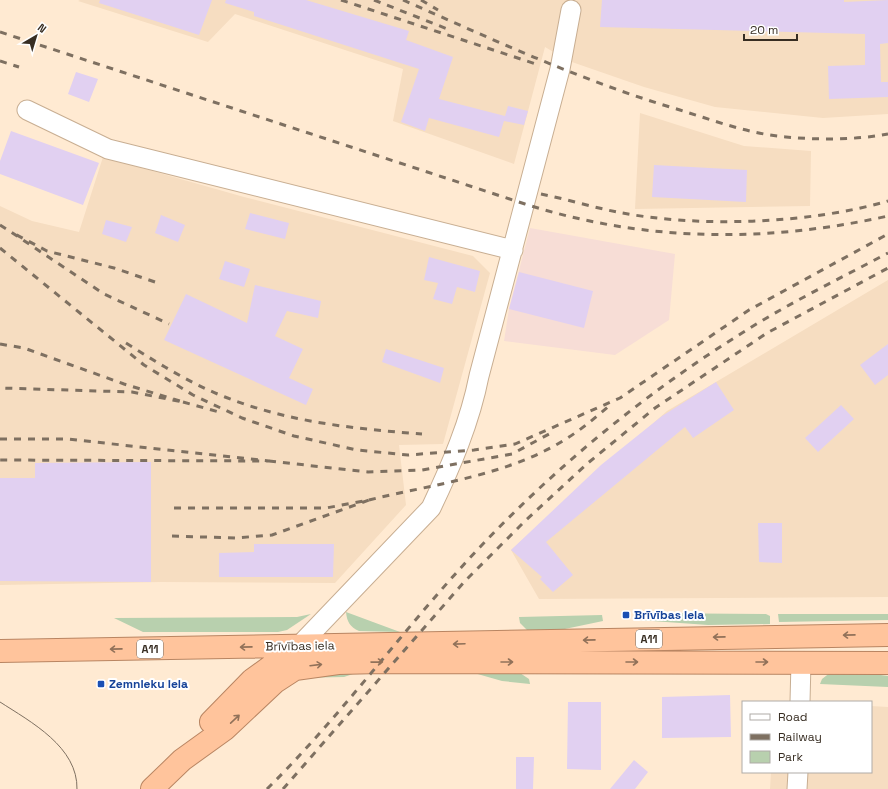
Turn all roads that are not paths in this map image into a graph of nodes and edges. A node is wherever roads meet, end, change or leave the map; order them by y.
1 (570, 10) dead end
2 (27, 110) dead end
3 (513, 250) junction
4 (888, 635) edge
5 (299, 646) junction
6 (0, 651) edge
7 (801, 662) junction
8 (888, 663) edge
9 (800, 701) edge
10 (182, 760) junction
11 (798, 773) edge
12 (152, 789) edge
13 (797, 789) edge

1 - 3 street
2 - 3 street
3 - 5 street
4 -> 5 highway, Brīvības iela / A11
5 -> 6 highway, Brīvības iela / A11
5 - 10 highway
7 - 8 highway, Brīvības iela / A11
7 - 9 street
10 -> 7 highway, Brīvības iela / A11
10 - 12 highway, A11
11 - 13 street

